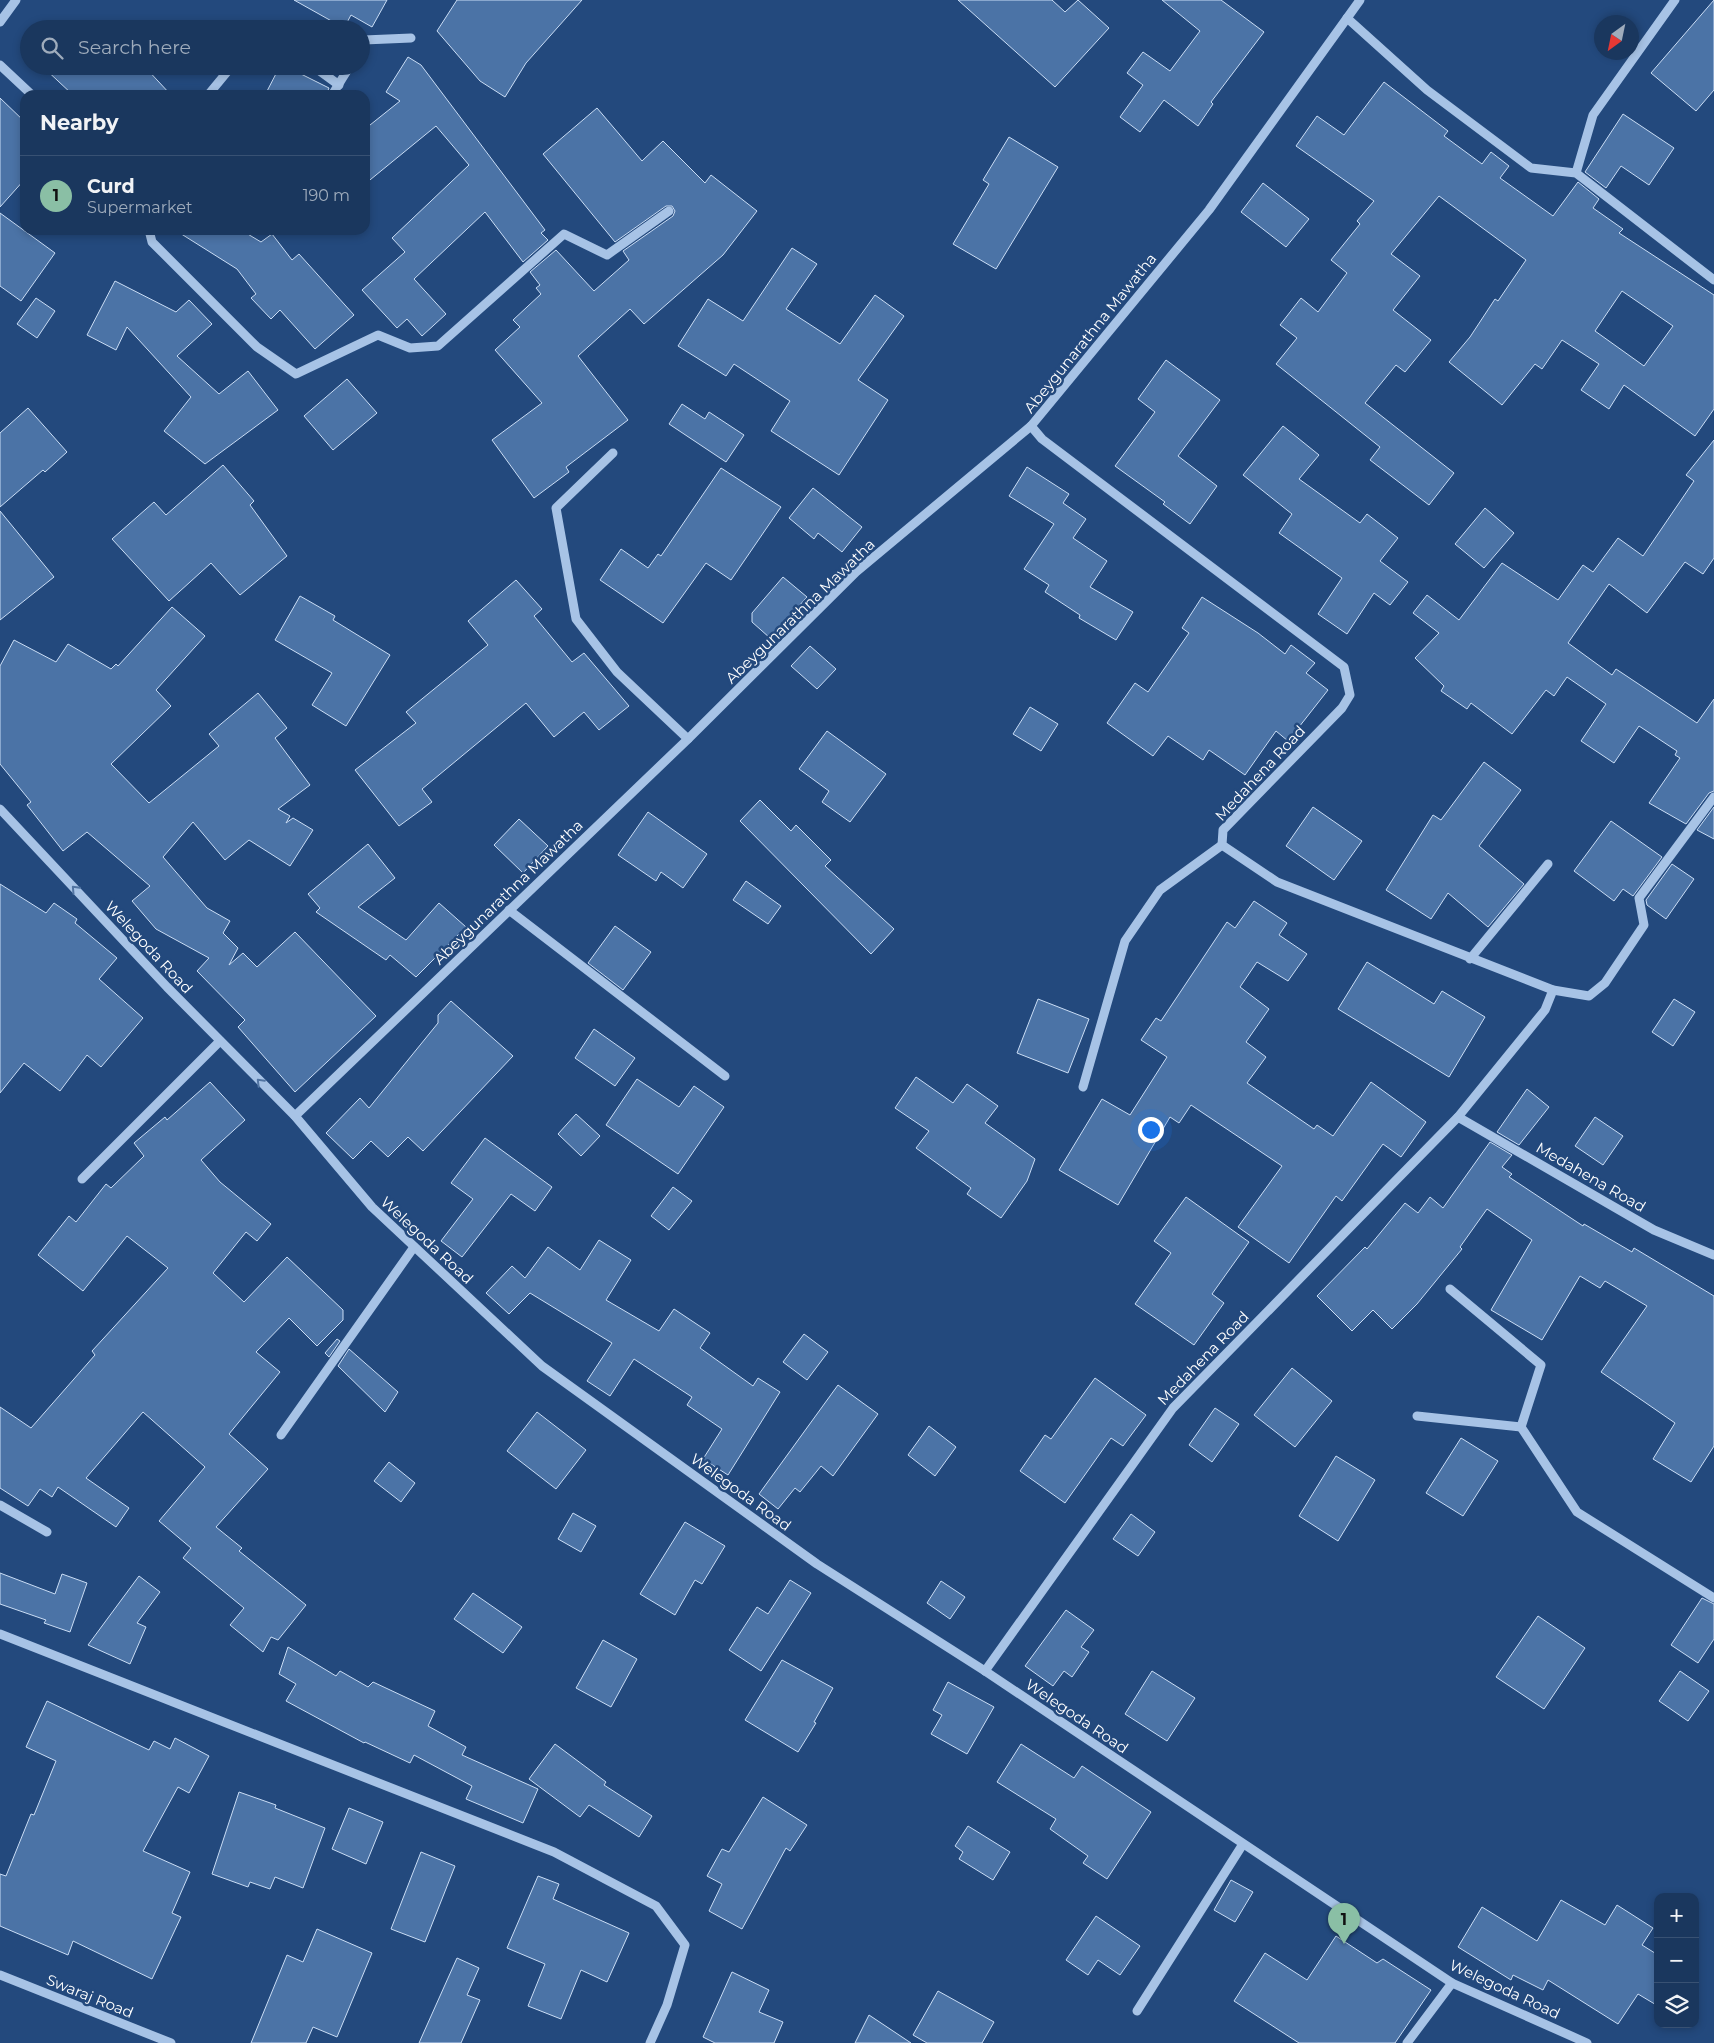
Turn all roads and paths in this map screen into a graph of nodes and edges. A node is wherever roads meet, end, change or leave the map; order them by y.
1 (16, 0) edge
2 (1360, 0) edge
3 (1675, 0) edge
4 (1348, 18) junction
5 (0, 22) edge
6 (411, 38) dead end
7 (370, 40) edge
8 (0, 65) edge
9 (225, 75) edge
10 (325, 75) edge
11 (345, 75) edge
12 (339, 85) junction
13 (27, 90) edge
14 (212, 90) edge
15 (336, 90) edge
16 (1576, 173) junction
17 (669, 211) dead end
18 (150, 235) edge
19 (1714, 280) edge
20 (1031, 426) junction
21 (613, 453) dead end
22 (688, 739) junction
23 (1714, 797) edge
24 (0, 808) edge
25 (1222, 845) junction
26 (1548, 864) dead end
27 (509, 910) junction
28 (1470, 959) junction
29 (1553, 990) junction
30 (220, 1041) junction
31 (725, 1076) dead end
32 (1083, 1088) dead end
33 (295, 1116) junction
34 (1458, 1117) junction
35 (82, 1179) dead end
36 (414, 1247) junction
37 (1714, 1255) edge
38 (1450, 1289) dead end
39 (1417, 1416) dead end
40 (1521, 1426) junction
41 (281, 1435) dead end
42 (0, 1505) edge
43 (47, 1532) dead end
44 (1714, 1598) edge
45 (0, 1634) edge
46 (984, 1671) junction
47 (1243, 1844) junction
48 (0, 1975) edge
49 (1452, 1983) junction
50 (1138, 2011) dead end
51 (170, 2043) edge
52 (650, 2043) edge
53 (1407, 2043) edge
54 (1587, 2043) edge

1 - 5 street
2 - 4 street, Abeygunarathna Mawatha
3 - 16 street
4 - 16 street
4 - 20 street, Abeygunarathna Mawatha
6 - 7 street
8 - 13 street
9 - 14 street
10 - 12 street
11 - 12 street
12 - 15 street
16 - 19 street
17 - 18 street
20 - 22 street, Abeygunarathna Mawatha
20 - 25 street, Medahena Road
21 - 22 street
22 - 27 street, Abeygunarathna Mawatha
23 - 29 street
30 -> 24 street, Welegoda Road
25 - 28 street, Medahena Road
25 - 32 street
26 - 28 street
27 - 31 street
27 - 33 street, Abeygunarathna Mawatha
28 - 29 street, Medahena Road
29 - 34 street, Medahena Road
33 -> 30 street, Welegoda Road
30 - 35 street
33 - 36 street, Welegoda Road
34 - 37 street, Medahena Road
34 - 46 street, Medahena Road
36 - 41 street
36 - 46 street, Welegoda Road
38 - 40 street
39 - 40 street
40 - 44 street
42 - 43 street
45 - 52 street
46 - 47 street, Welegoda Road
47 - 49 street, Welegoda Road
47 - 50 street
48 - 51 street, Swaraj Road
49 - 53 street
49 - 54 street, Welegoda Road

